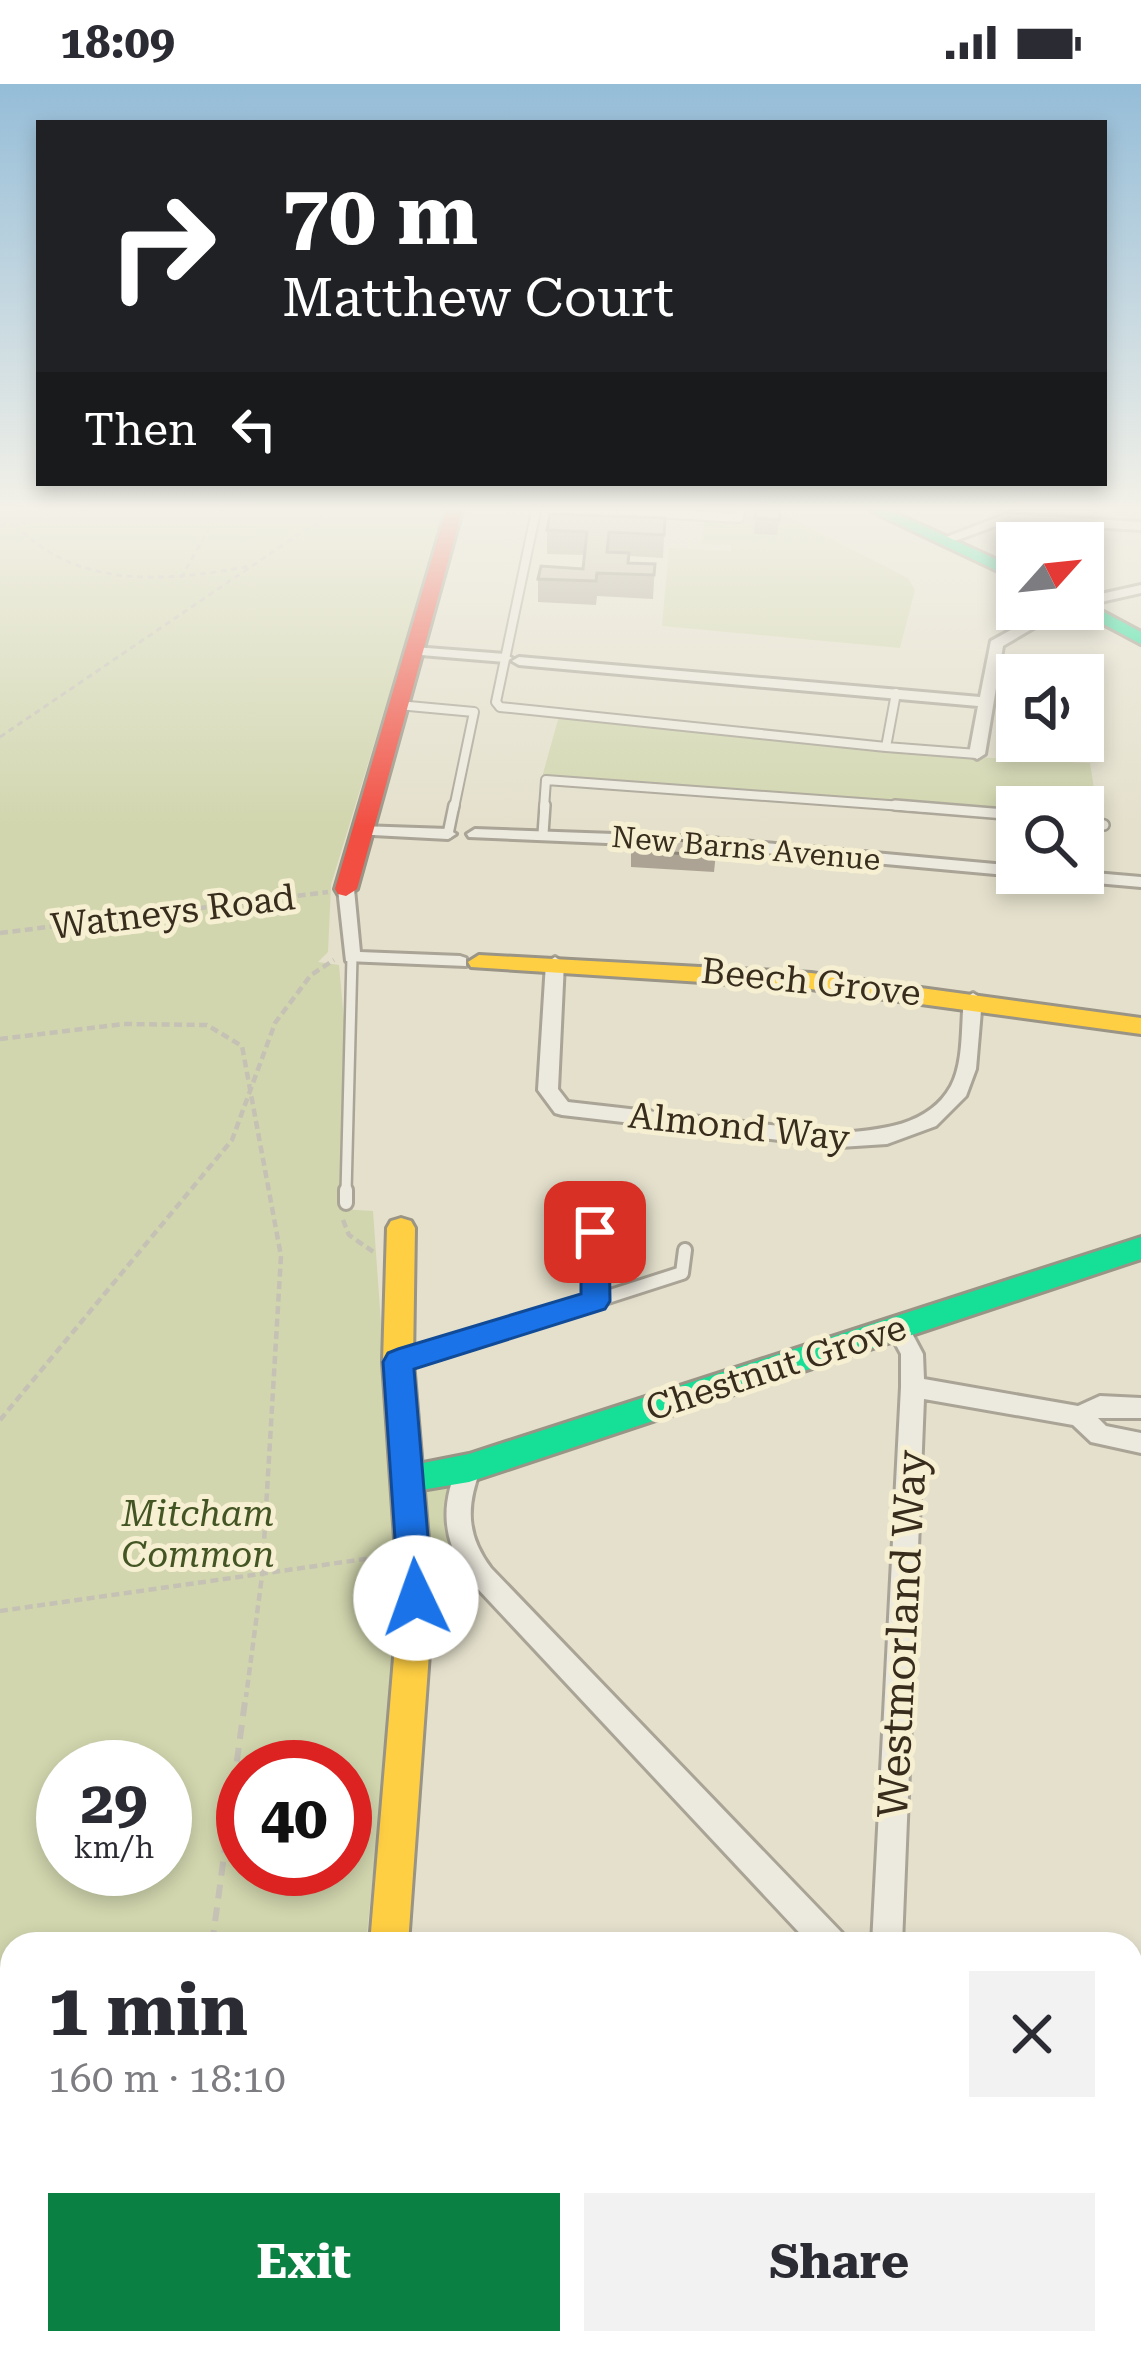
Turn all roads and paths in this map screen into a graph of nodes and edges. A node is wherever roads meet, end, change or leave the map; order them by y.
1 (178, 617) edge
2 (425, 617) edge
3 (519, 617) edge
4 (1104, 617) edge
5 (1019, 630) edge
6 (1141, 639) edge
7 (415, 651) junction
8 (512, 660) junction
9 (896, 693) junction
10 (986, 702) junction
11 (398, 705) junction
12 (474, 712) junction
13 (539, 718) dead end
14 (0, 737) edge
15 (886, 747) junction
16 (977, 754) joint
17 (996, 813) edge
18 (360, 831) junction
19 (448, 834) joint
20 (475, 834) dead end
21 (543, 834) junction
22 (996, 869) edge
23 (1104, 879) edge
24 (1141, 882) edge
25 (346, 889) junction
26 (0, 933) edge
27 (350, 954) junction
28 (470, 962) joint
29 (555, 963) junction
30 (973, 999) junction
31 (1141, 1026) edge
32 (0, 1040) edge
33 (251, 1081) junction
34 (346, 1203) joint
35 (595, 1232) dead end
36 (400, 1242) joint
37 (1141, 1248) edge
38 (685, 1250) dead end
39 (595, 1301) junction
40 (898, 1328) junction
41 (398, 1362) junction
42 (914, 1387) junction
43 (1141, 1408) edge
44 (1080, 1416) junction
45 (0, 1420) edge
46 (1141, 1443) edge
47 (469, 1468) junction
48 (409, 1478) junction
49 (413, 1552) junction
50 (262, 1576) junction
51 (482, 1576) junction
52 (416, 1598) junction
53 (0, 1611) edge
54 (214, 1932) edge
55 (390, 1932) edge
56 (820, 1932) edge
57 (888, 1932) edge

1 - 14 path
2 - 7 street
3 - 8 lane
4 - 6 street
5 - 10 street
7 - 8 street
7 - 11 street
8 - 9 street
8 - 15 lane
9 - 10 street
9 - 15 lane
10 - 16 street
11 - 12 lane
11 - 18 street
12 - 13 lane
12 - 19 lane
15 - 16 lane
17 - 21 lane
18 - 19 street
18 - 25 street
20 - 21 street, New Barns Avenue
21 - 22 street, New Barns Avenue
23 - 24 street
25 - 26 path, Watneys Road
25 - 27 street
27 - 28 street, Beech Grove
27 - 33 path
27 - 34 lane
28 - 29 street, Beech Grove
29 - 30 street, Beech Grove
29 - 30 street, Almond Way
30 - 31 street, Beech Grove
32 - 33 path
33 - 45 path
33 - 50 path
34 - 36 path
35 - 39 street
36 - 41 street
37 - 40 street, Chestnut Grove
38 - 39 lane
39 - 41 street
40 - 42 street, Westmorland Way
40 - 47 street, Chestnut Grove
41 - 48 street
42 - 44 street
42 - 57 street, Westmorland Way
43 - 44 street
44 - 46 street
47 - 48 street, Chestnut Grove
47 - 51 street
48 - 49 street
49 - 50 path
49 - 52 street
50 - 53 path
50 - 54 path
51 - 52 street
51 - 56 street
52 - 55 street

